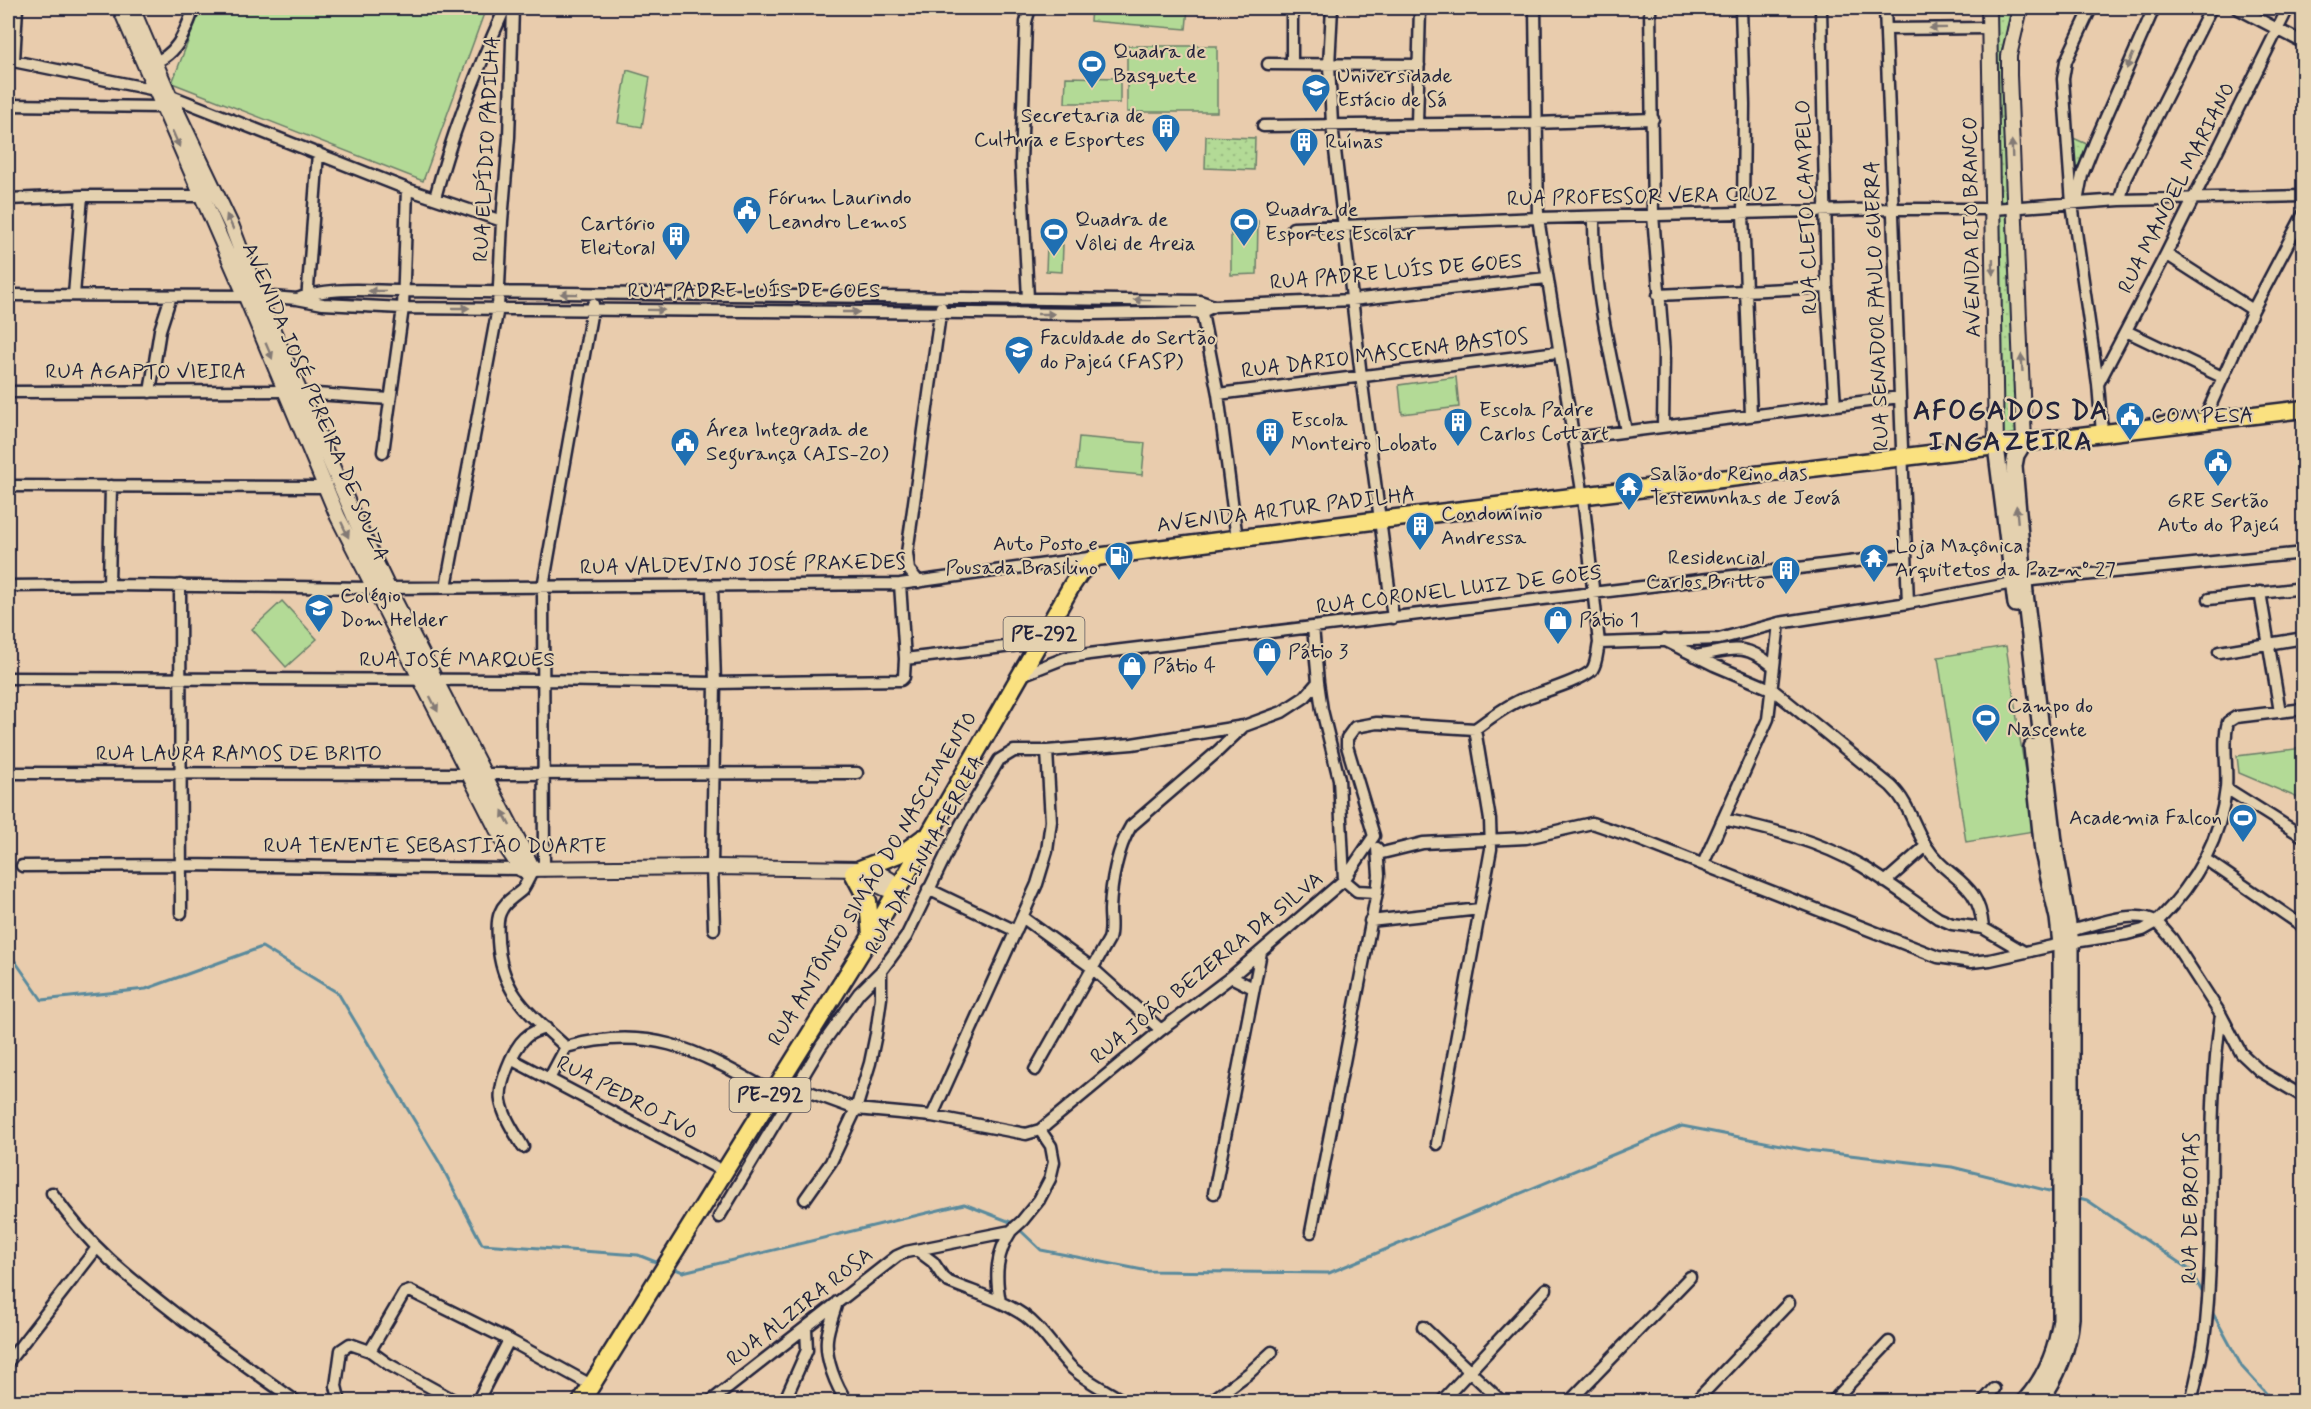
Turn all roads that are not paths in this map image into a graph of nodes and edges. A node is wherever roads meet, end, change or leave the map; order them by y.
1 (17, 8) edge
2 (120, 8) edge
3 (132, 8) edge
4 (194, 8) edge
5 (505, 8) edge
6 (513, 8) edge
7 (1030, 8) edge
8 (1292, 8) edge
9 (1332, 8) edge
10 (1420, 8) edge
11 (1535, 8) edge
12 (1650, 8) edge
13 (1741, 8) edge
14 (1821, 8) edge
15 (1885, 8) edge
16 (1989, 8) edge
17 (2020, 8) edge
18 (2091, 8) edge
19 (2154, 8) edge
20 (2211, 8) edge
21 (2237, 8) edge
22 (2288, 8) edge
23 (1990, 28) junction
24 (1886, 29) junction
25 (2278, 29) junction
26 (2304, 43) edge
27 (10, 61) edge
28 (149, 64) junction
29 (1268, 64) dead end
30 (1292, 64) junction
31 (1329, 65) junction
32 (1419, 65) junction
33 (162, 97) junction
34 (8, 105) edge
35 (1653, 119) junction
36 (1535, 123) junction
37 (1332, 124) junction
38 (1417, 124) junction
39 (1263, 126) dead end
40 (318, 153) junction
41 (408, 189) junction
42 (82, 196) junction
43 (202, 196) junction
44 (2304, 196) edge
45 (435, 198) junction
46 (8, 199) edge
47 (2120, 200) junction
48 (2194, 200) junction
49 (2075, 203) junction
50 (2014, 208) junction
51 (1892, 209) junction
52 (1993, 209) junction
53 (1825, 211) junction
54 (2304, 213) edge
55 (1743, 214) junction
56 (1653, 215) junction
57 (1593, 217) junction
58 (1538, 218) junction
59 (502, 221) junction
60 (1344, 226) junction
61 (1293, 228) dead end
62 (2166, 254) junction
63 (1546, 278) junction
64 (1827, 287) junction
65 (403, 291) junction
66 (1746, 291) junction
67 (499, 293) junction
68 (594, 294) junction
69 (8, 295) edge
70 (74, 295) junction
71 (1658, 295) junction
72 (171, 296) junction
73 (252, 296) junction
74 (303, 298) junction
75 (941, 298) junction
76 (1028, 298) junction
77 (1352, 300) junction
78 (1201, 307) junction
79 (403, 308) junction
80 (498, 308) junction
81 (592, 309) junction
82 (2253, 310) junction
83 (941, 313) junction
84 (2126, 331) junction
85 (1558, 352) junction
86 (1361, 376) junction
87 (2222, 377) junction
88 (2098, 384) junction
89 (285, 391) junction
90 (8, 392) edge
91 (150, 392) junction
92 (301, 393) junction
93 (1218, 394) junction
94 (1900, 397) junction
95 (390, 399) junction
96 (1835, 405) junction
97 (2302, 405) edge
98 (1751, 415) junction
99 (2203, 422) junction
100 (1663, 426) junction
101 (1626, 431) junction
102 (2102, 433) junction
103 (1574, 438) junction
104 (2024, 442) junction
105 (1996, 446) junction
106 (383, 453) dead end
107 (1902, 457) junction
108 (8, 486) edge
109 (111, 486) junction
110 (326, 488) junction
111 (1583, 497) junction
112 (1380, 520) junction
113 (1237, 539) junction
114 (2304, 553) edge
115 (1906, 555) junction
116 (1096, 557) junction
117 (919, 582) junction
118 (900, 584) junction
119 (109, 585) junction
120 (180, 585) junction
121 (8, 586) edge
122 (446, 587) junction
123 (712, 587) junction
124 (374, 588) junction
125 (388, 588) junction
126 (543, 588) junction
127 (2019, 588) junction
128 (2304, 588) edge
129 (2260, 592) junction
130 (1593, 594) junction
131 (2209, 599) dead end
132 (1908, 603) junction
133 (1393, 618) junction
134 (1779, 623) junction
135 (1313, 627) junction
136 (2304, 638) edge
137 (1664, 640) junction
138 (1038, 643) junction
139 (1599, 643) junction
140 (2270, 643) junction
141 (2219, 652) dead end
142 (1695, 656) junction
143 (905, 658) junction
144 (1773, 666) junction
145 (1019, 676) junction
146 (8, 678) edge
147 (181, 678) junction
148 (422, 680) junction
149 (437, 680) junction
150 (543, 680) junction
151 (1318, 682) junction
152 (715, 683) junction
153 (1773, 690) junction
154 (2304, 709) edge
155 (2280, 712) junction
156 (1244, 726) junction
157 (1475, 729) junction
158 (1047, 751) junction
159 (8, 773) edge
160 (857, 773) dead end
161 (181, 774) junction
162 (477, 774) junction
163 (712, 774) junction
164 (545, 775) junction
165 (2226, 788) junction
166 (1723, 819) junction
167 (929, 834) junction
168 (1374, 836) junction
169 (2304, 837) edge
170 (1491, 840) junction
171 (1926, 846) junction
172 (1378, 854) junction
173 (2205, 859) junction
174 (1703, 864) junction
175 (181, 865) junction
176 (22, 866) dead end
177 (712, 867) junction
178 (854, 870) junction
179 (532, 872) junction
180 (1344, 880) junction
181 (1885, 882) junction
182 (899, 887) junction
183 (928, 889) junction
184 (1377, 892) junction
185 (1480, 909) junction
186 (181, 914) dead end
187 (1022, 917) junction
188 (1370, 921) junction
189 (2157, 922) junction
190 (2304, 927) edge
191 (1983, 928) junction
192 (714, 929) dead end
193 (1016, 931) junction
194 (871, 936) junction
195 (2068, 939) junction
196 (1261, 952) junction
197 (2024, 952) junction
198 (1092, 967) junction
199 (881, 971) junction
200 (1231, 977) junction
201 (1253, 987) junction
202 (2221, 1015) junction
203 (546, 1029) junction
204 (1161, 1030) junction
205 (566, 1047) junction
206 (512, 1059) junction
207 (1035, 1070) dead end
208 (549, 1079) junction
209 (776, 1085) junction
210 (796, 1087) junction
211 (2304, 1097) edge
212 (856, 1109) junction
213 (932, 1116) junction
214 (1040, 1130) junction
215 (1437, 1144) dead end
216 (523, 1148) dead end
217 (723, 1171) junction
218 (52, 1193) dead end
219 (1214, 1193) dead end
220 (805, 1198) dead end
221 (2066, 1201) junction
222 (719, 1217) dead end
223 (1011, 1231) junction
224 (1311, 1232) dead end
225 (96, 1249) junction
226 (917, 1250) junction
227 (1689, 1277) dead end
228 (1546, 1289) dead end
229 (837, 1302) junction
230 (1000, 1302) junction
231 (1789, 1303) dead end
232 (1423, 1327) dead end
233 (806, 1328) junction
234 (510, 1340) junction
235 (1889, 1342) dead end
236 (370, 1352) junction
237 (1272, 1352) dead end
238 (8, 1362) edge
239 (1470, 1372) junction
240 (591, 1385) junction
241 (1994, 1389) dead end
242 (297, 1401) edge
243 (340, 1401) edge
244 (457, 1401) edge
245 (477, 1401) edge
246 (581, 1401) edge
247 (710, 1401) edge
248 (784, 1401) edge
249 (847, 1401) edge
250 (1125, 1401) edge
251 (1210, 1401) edge
252 (1441, 1401) edge
253 (1502, 1401) edge
254 (1569, 1401) edge
255 (1695, 1401) edge
256 (1832, 1401) edge
257 (1983, 1401) edge
258 (2024, 1401) edge
259 (2039, 1401) edge
260 (2192, 1401) edge

1 - 27 street
2 - 28 street, AVENIDA JOSÉ PEREIRA DE SOUZA
3 - 28 street, AVENIDA JOSÉ PEREIRA DE SOUZA
4 - 28 street
5 - 45 street
6 - 59 street, RUA ELPÍDIO PADILHA
7 - 76 street
8 - 30 street
9 - 31 street
10 - 32 street
11 - 36 street
12 - 35 street
13 - 55 street
14 - 53 street, RUA CLETO CAMPELO
15 - 24 street, RUA SENADOR PAULO GUERRA
16 - 23 street, AVENIDA RIO BRANCO
50 -> 17 street, AVENIDA RIO BRANCO
18 - 49 street
19 -> 49 street
20 - 47 street
21 - 25 street
22 - 25 street, RUA MANOEL MARIANO
23 -> 24 street
23 - 52 street, AVENIDA RIO BRANCO
24 - 51 street, RUA SENADOR PAULO GUERRA
25 - 26 street
25 - 48 street, RUA MANOEL MARIANO
27 - 33 street
28 - 33 street, AVENIDA JOSÉ PEREIRA DE SOUZA
29 - 30 street
30 - 31 street
31 - 32 street
31 - 37 street
32 - 38 street
33 - 34 street
33 - 40 street
33 -> 43 street, AVENIDA JOSÉ PEREIRA DE SOUZA
73 -> 33 street, AVENIDA JOSÉ PEREIRA DE SOUZA
35 - 36 street
35 - 56 street
36 - 38 street
36 - 58 street
37 - 38 street
37 - 39 street
37 - 60 street
40 - 41 street
40 - 74 street
41 - 45 street
41 - 65 street
42 - 43 street
42 - 46 street
42 - 70 street
43 - 73 street, AVENIDA JOSÉ PEREIRA DE SOUZA
44 - 48 street, RUA PROFESSOR VERA CRUZ
45 - 59 street
47 - 48 street, RUA PROFESSOR VERA CRUZ
47 - 49 street, RUA PROFESSOR VERA CRUZ
48 - 62 street, RUA MANOEL MARIANO
49 - 50 street, RUA PROFESSOR VERA CRUZ
49 - 88 street
50 - 52 street, RUA PROFESSOR VERA CRUZ
104 -> 50 street, AVENIDA RIO BRANCO
51 - 52 street, RUA PROFESSOR VERA CRUZ
51 - 53 street, RUA PROFESSOR VERA CRUZ
51 - 94 street, RUA SENADOR PAULO GUERRA
52 -> 105 street, AVENIDA RIO BRANCO
53 - 55 street, RUA PROFESSOR VERA CRUZ
53 - 64 street, RUA CLETO CAMPELO
54 - 82 street
55 - 56 street, RUA PROFESSOR VERA CRUZ
55 - 66 street
56 - 57 street, RUA PROFESSOR VERA CRUZ
56 - 71 street
57 - 58 street, RUA PROFESSOR VERA CRUZ
57 - 101 street
58 - 60 street, RUA PROFESSOR VERA CRUZ
58 - 63 street
59 - 67 street, RUA ELPÍDIO PADILHA
60 - 61 street, RUA PROFESSOR VERA CRUZ
60 - 77 street
62 - 82 street
62 - 84 street, RUA MANOEL MARIANO
63 - 77 street, RUA PADRE LUÍS DE GOES
63 - 85 street
64 - 66 street
64 - 96 street, RUA CLETO CAMPELO
65 - 67 street, RUA PADRE LUÍS DE GOES
65 -> 74 street, RUA PADRE LUÍS DE GOES
65 - 79 street
66 - 71 street
66 - 98 street
68 -> 67 street, RUA PADRE LUÍS DE GOES
67 - 80 street, RUA ELPÍDIO PADILHA
68 - 75 street, RUA PADRE LUÍS DE GOES
68 - 81 street
69 - 70 street
70 - 72 street
71 - 100 street
72 - 73 street
72 - 91 street
73 - 74 street
73 -> 89 street, AVENIDA JOSÉ PEREIRA DE SOUZA
73 - 92 street, AVENIDA JOSÉ PEREIRA DE SOUZA
74 - 79 street, RUA PADRE LUÍS DE GOES
75 - 76 street, RUA PADRE LUÍS DE GOES
75 - 83 street
78 -> 76 street, RUA PADRE LUÍS DE GOES
77 - 78 street, RUA PADRE LUÍS DE GOES
77 - 86 street
83 -> 78 street, RUA PADRE LUÍS DE GOES
78 - 93 street
79 -> 80 street, RUA PADRE LUÍS DE GOES
79 - 95 street
80 - 81 street, RUA PADRE LUÍS DE GOES
80 - 122 street, RUA ELPÍDIO PADILHA
81 -> 83 street, RUA PADRE LUÍS DE GOES
81 - 126 street
82 - 87 street
83 - 117 street
84 - 87 street
84 - 88 street, RUA MANOEL MARIANO
85 - 86 street, RUA DARIO MASCENA BASTOS
85 - 103 street
86 - 93 street, RUA DARIO MASCENA BASTOS
86 - 112 street
87 - 99 street
88 - 102 street
89 - 91 street, RUA AGAPTO VIEIRA
89 - 110 street, AVENIDA JOSÉ PEREIRA DE SOUZA
90 - 91 street, RUA AGAPTO VIEIRA
92 - 95 street
92 - 125 street, AVENIDA JOSÉ PEREIRA DE SOUZA
93 - 113 street
94 - 96 street
94 - 107 street, RUA SENADOR PAULO GUERRA
95 - 106 street
96 - 98 street
97 - 99 main road, AVENIDA ARTUR PADILHA
98 - 100 street
99 - 102 main road, AVENIDA ARTUR PADILHA
100 - 101 street
101 - 103 street
102 - 104 main road, AVENIDA ARTUR PADILHA
103 - 111 street
104 - 105 main road, AVENIDA ARTUR PADILHA
127 -> 104 main road
105 - 107 main road, AVENIDA ARTUR PADILHA
105 - 127 main road
107 - 111 main road, AVENIDA ARTUR PADILHA
107 - 115 street, RUA SENADOR PAULO GUERRA
108 - 109 street
109 - 110 street
109 - 119 street
110 -> 124 street, AVENIDA JOSÉ PEREIRA DE SOUZA
111 - 112 main road, AVENIDA ARTUR PADILHA
111 - 130 street
112 - 113 main road, AVENIDA ARTUR PADILHA
112 - 133 street
113 - 116 main road, AVENIDA ARTUR PADILHA
114 - 127 street
115 - 130 street, RUA CORONEL LUIZ DE GOES
115 - 132 street, RUA SENADOR PAULO GUERRA
116 - 117 street, RUA VALDEVINO JOSÉ PRAXEDES
116 - 138 main road, RUA ANTÔNIO SIMÃO DO NASCIMENTO / PE-292
117 - 118 street, RUA VALDEVINO JOSÉ PRAXEDES
118 - 123 street, RUA VALDEVINO JOSÉ PRAXEDES
118 - 143 street
119 - 120 street
119 - 121 street
120 - 124 street
120 - 147 street
122 - 125 street, RUA VALDEVINO JOSÉ PRAXEDES
122 - 126 street, RUA VALDEVINO JOSÉ PRAXEDES
123 - 126 street, RUA VALDEVINO JOSÉ PRAXEDES
123 - 152 street
124 - 148 street, AVENIDA JOSÉ PEREIRA DE SOUZA
125 - 149 street, AVENIDA JOSÉ PEREIRA DE SOUZA
126 - 150 street
127 - 132 street
127 - 195 main road
128 - 129 street
129 - 131 street
129 - 140 street
130 - 133 street, RUA CORONEL LUIZ DE GOES
130 - 139 street
132 - 134 street
133 - 135 street, RUA CORONEL LUIZ DE GOES
134 - 137 street
134 - 144 street
135 - 145 street, RUA CORONEL LUIZ DE GOES
135 - 151 street
136 - 140 street
137 - 139 street
137 - 142 street
138 - 143 street
138 - 145 main road, RUA ANTÔNIO SIMÃO DO NASCIMENTO / PE-292
139 - 157 street
140 - 141 street
140 - 155 street
142 - 144 street
142 - 153 street
143 - 152 street, RUA JOSÉ MARQUES
144 - 153 street
145 - 167 main road, RUA ANTÔNIO SIMÃO DO NASCIMENTO / PE-292
146 - 147 street, RUA JOSÉ MARQUES
147 - 148 street, RUA JOSÉ MARQUES
147 - 161 street
148 - 149 street, RUA JOSÉ MARQUES
148 -> 162 street, AVENIDA JOSÉ PEREIRA DE SOUZA
149 - 150 street, RUA JOSÉ MARQUES
149 - 162 street, AVENIDA JOSÉ PEREIRA DE SOUZA
150 - 152 street, RUA JOSÉ MARQUES
150 - 164 street
151 - 156 street, RUA DA LINHA FERREA
151 - 180 street
152 - 163 street
153 - 166 street
153 - 171 street
154 - 155 street
155 - 165 street
156 - 158 street, RUA DA LINHA FERREA
156 - 198 street
157 - 168 street
157 - 170 street
158 - 183 street, RUA DA LINHA FERREA
158 - 187 street
159 - 161 street, RUA LAURA RAMOS DE BRITO
160 - 163 street, RUA LAURA RAMOS DE BRITO
161 - 162 street, RUA LAURA RAMOS DE BRITO
161 - 175 street
162 - 164 street, RUA LAURA RAMOS DE BRITO
162 - 179 street, AVENIDA JOSÉ PEREIRA DE SOUZA
163 - 164 street, RUA LAURA RAMOS DE BRITO
163 - 177 street
164 - 179 street
165 - 169 street
165 - 173 street
166 - 174 street
166 - 181 street
167 - 178 main road
167 - 182 main road, RUA ANTÔNIO SIMÃO DO NASCIMENTO / PE-292
168 - 172 street
168 - 180 street, RUA JOÃO BEZERRA DA SILVA
170 - 172 street
170 - 174 street
170 - 185 street
171 - 181 street
171 - 191 street
172 - 184 street
173 - 189 street
173 - 190 street
174 - 197 street
175 - 176 street, RUA TENENTE SEBASTIÃO DUARTE
175 - 179 street, RUA TENENTE SEBASTIÃO DUARTE
175 - 186 street
177 - 178 street, RUA TENENTE SEBASTIÃO DUARTE
177 - 179 street, RUA TENENTE SEBASTIÃO DUARTE
177 - 192 street
178 - 182 street, RUA TENENTE SEBASTIÃO DUARTE
178 - 194 main road
179 - 203 street
180 - 184 street
180 - 196 street, RUA JOÃO BEZERRA DA SILVA
181 - 191 street
182 - 194 main road, RUA ANTÔNIO SIMÃO DO NASCIMENTO / PE-292
183 - 193 street
183 - 199 street, RUA DA LINHA FERREA
184 - 188 street
185 - 188 street
185 - 215 street
187 - 193 street
187 - 198 street
188 - 224 street
189 - 195 street
189 - 195 street
189 - 202 street
191 - 197 street
193 - 213 street
194 - 209 main road, RUA ANTÔNIO SIMÃO DO NASCIMENTO / PE-292
195 - 197 street
195 - 221 main road
196 - 200 street, RUA JOÃO BEZERRA DA SILVA
196 - 201 street
198 - 204 street
198 - 207 street
199 - 210 street
199 - 212 street, RUA DA LINHA FERREA
200 - 201 street
200 - 204 street, RUA JOÃO BEZERRA DA SILVA
201 - 219 street
202 - 211 street
202 - 260 street, RUA DE BROTAS
203 - 205 street
203 - 206 street
204 - 214 street, RUA JOÃO BEZERRA DA SILVA
205 - 208 street
205 - 209 street
206 - 208 street, RUA PEDRO IVO
206 - 216 street
208 - 217 street, RUA PEDRO IVO
209 - 210 street
209 - 217 main road, RUA ANTÔNIO SIMÃO DO NASCIMENTO / PE-292
210 - 212 street
210 - 222 street
212 - 213 street
212 - 220 street, RUA DA LINHA FERREA
213 - 214 street, RUA JOÃO BEZERRA DA SILVA
214 - 223 street
217 - 240 main road, RUA ANTÔNIO SIMÃO DO NASCIMENTO / PE-292
218 - 225 street
221 - 258 main road
221 - 259 main road
223 - 226 street, RUA ALZIRA ROSA
223 - 230 street
225 - 238 street
225 - 242 street
226 - 229 street, RUA ALZIRA ROSA
226 - 230 street
227 - 254 street
228 - 239 street
229 - 233 street, RUA ALZIRA ROSA
229 - 249 street
230 - 250 street
231 - 255 street
232 - 239 street
233 - 247 street, RUA ALZIRA ROSA
233 - 248 street
234 - 236 street
234 - 240 street
234 - 245 street
235 - 256 street
236 - 243 street
236 - 244 street
237 - 251 street
239 - 252 street
239 - 253 street
240 - 246 main road, PE-292
241 - 257 street

